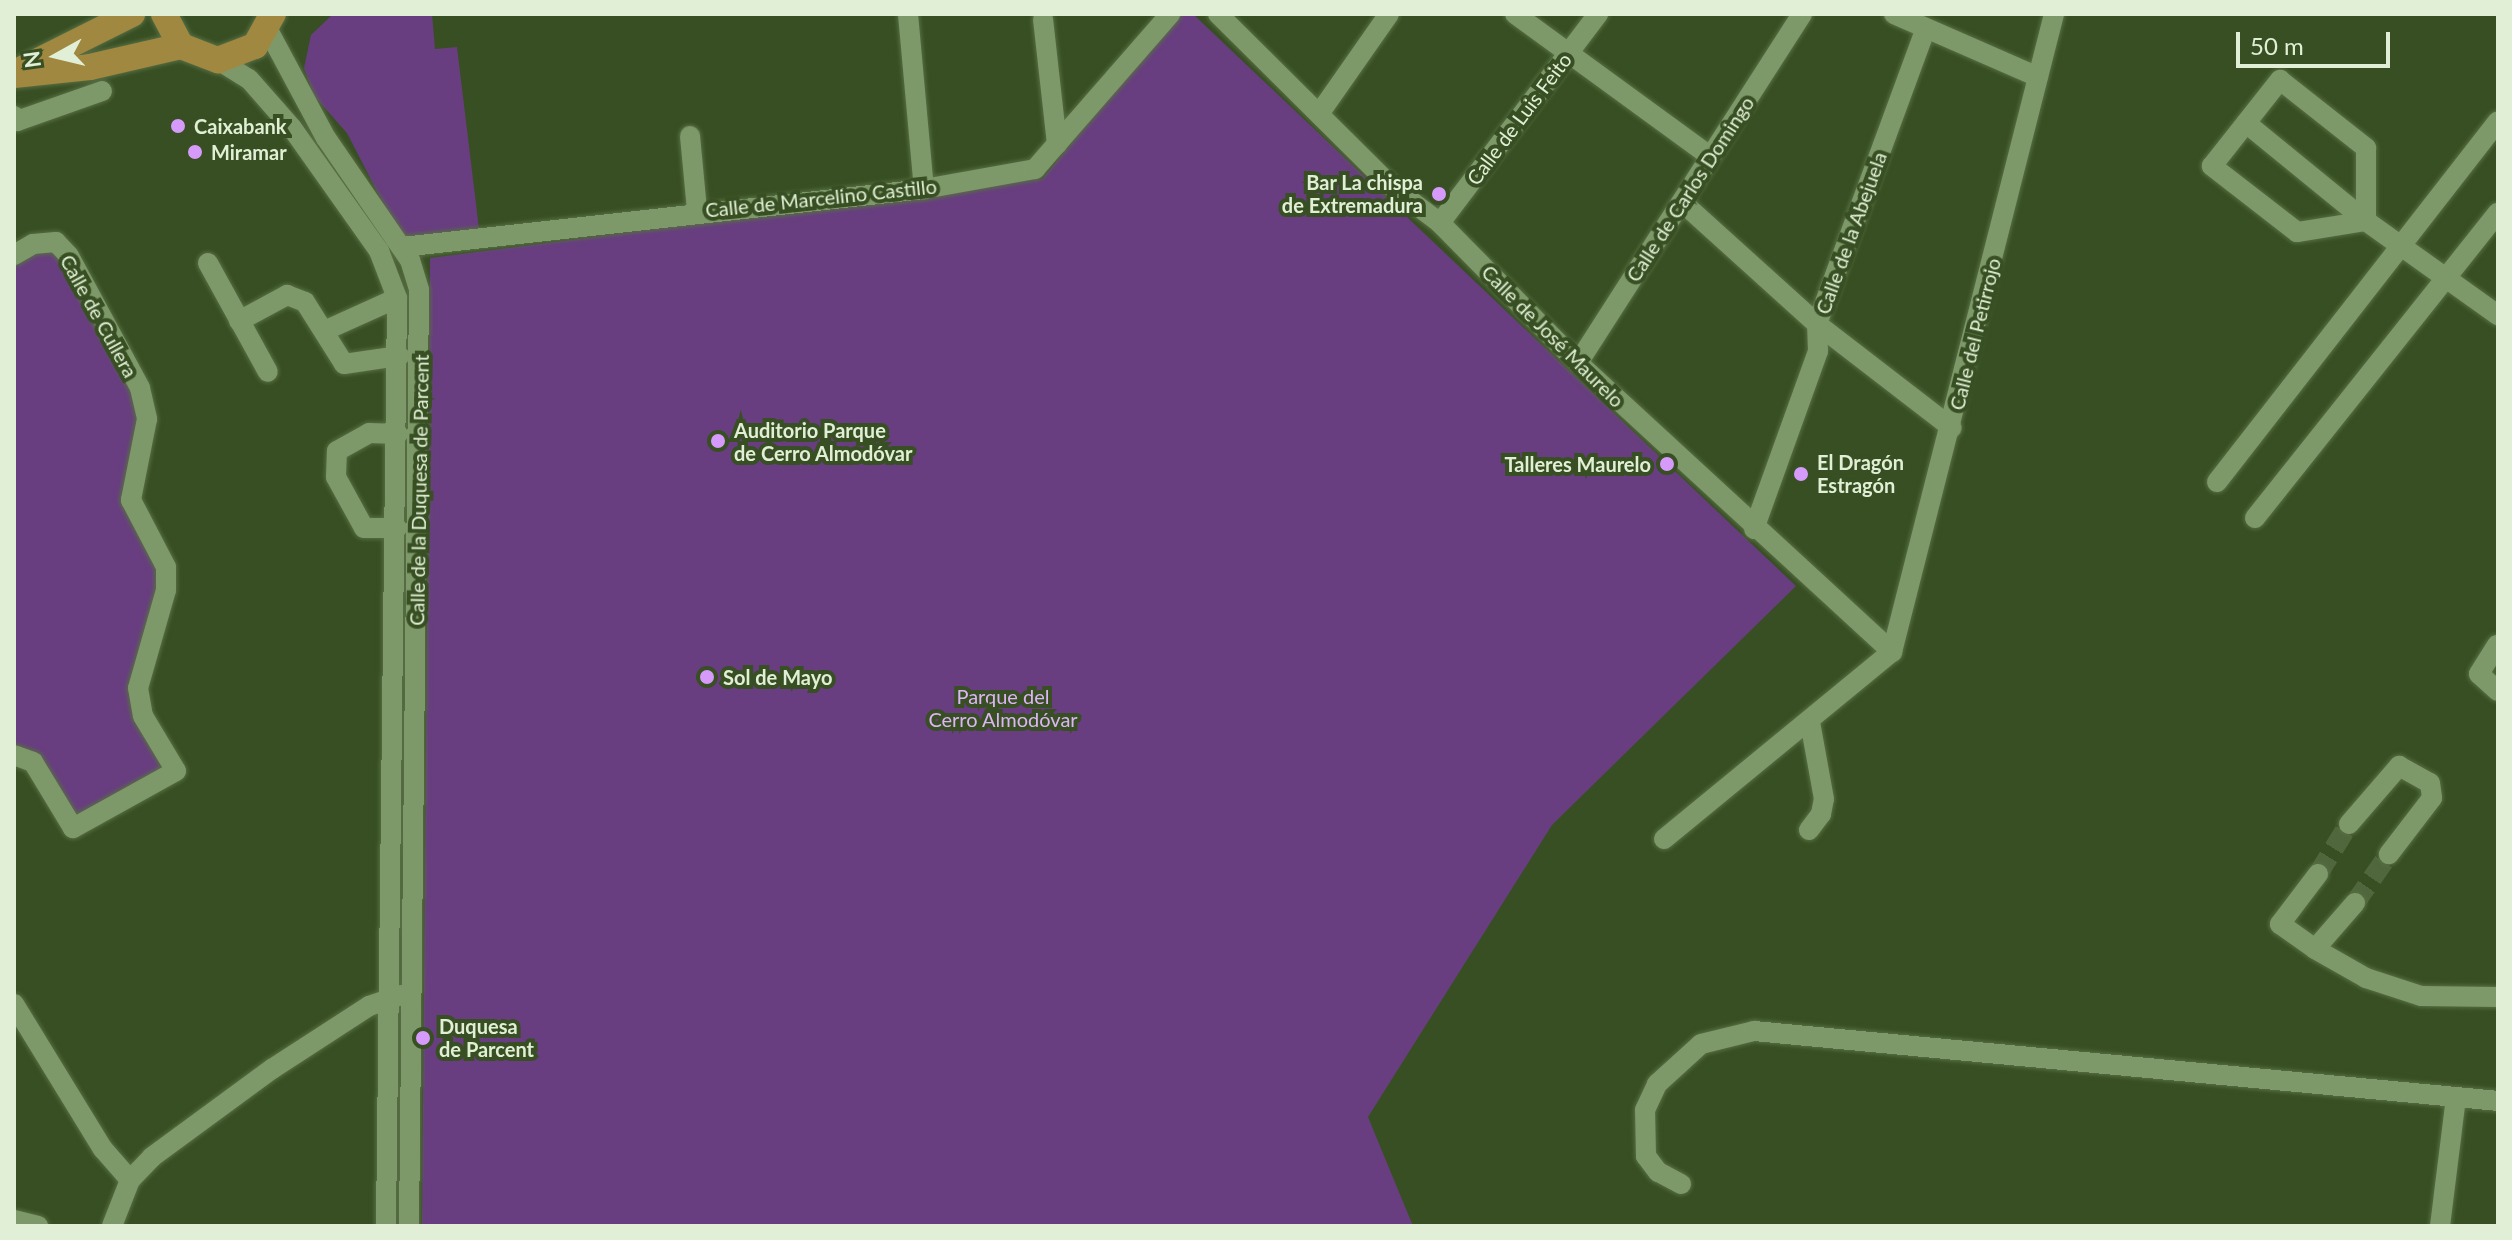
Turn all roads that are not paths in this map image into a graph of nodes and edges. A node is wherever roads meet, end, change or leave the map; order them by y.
1 (132, 14) edge
2 (164, 14) edge
3 (292, 14) edge
4 (908, 14) edge
5 (1170, 14) edge
6 (1218, 14) edge
7 (1389, 14) edge
8 (1515, 14) edge
9 (1598, 14) edge
10 (1802, 14) edge
11 (1894, 14) edge
12 (2054, 14) edge
13 (1043, 19) dead end
14 (270, 22) edge
15 (1926, 28) junction
16 (181, 46) junction
17 (1569, 54) junction
18 (218, 60) junction
19 (14, 74) edge
20 (2038, 77) junction
21 (102, 91) dead end
22 (1319, 114) junction
23 (14, 116) edge
24 (2498, 121) edge
25 (2246, 123) junction
26 (690, 136) dead end
27 (1057, 144) junction
28 (1710, 156) junction
29 (924, 189) junction
30 (1682, 202) junction
31 (697, 210) junction
32 (2498, 213) edge
33 (2366, 221) junction
34 (1440, 223) junction
35 (2404, 243) junction
36 (402, 247) junction
37 (14, 255) edge
38 (208, 263) dead end
39 (2449, 277) junction
40 (397, 298) junction
41 (2498, 315) edge
42 (239, 321) junction
43 (1817, 324) junction
44 (324, 331) junction
45 (399, 356) junction
46 (1578, 363) junction
47 (268, 372) dead end
48 (1952, 428) junction
49 (398, 434) junction
50 (2217, 482) dead end
51 (2255, 518) dead end
52 (397, 528) junction
53 (1754, 529) junction
54 (2497, 645) edge
55 (1892, 652) junction
56 (2498, 691) edge
57 (1810, 722) junction
58 (14, 755) edge
59 (2349, 824) tunnel mouth
60 (1809, 830) dead end
61 (1664, 839) dead end
62 (2389, 854) tunnel mouth
63 (2318, 874) tunnel mouth
64 (2355, 903) tunnel mouth
65 (2315, 949) junction
66 (412, 992) junction
67 (2498, 997) edge
68 (389, 998) junction
69 (14, 1004) edge
70 (2456, 1098) junction
71 (2498, 1101) edge
72 (130, 1180) junction
73 (1681, 1184) dead end
74 (14, 1220) edge
75 (38, 1226) edge
76 (112, 1226) edge
77 (386, 1226) edge
78 (409, 1226) edge
79 (2440, 1226) edge

1 - 19 main road
2 - 16 main road
3 - 14 main road
4 - 29 street
5 - 27 street, Calle de Marcelino Castillo
6 - 22 street, Calle de José Maurelo
7 - 22 street
8 - 17 street
9 - 17 street, Calle de Luis Feito
10 - 28 street, Calle de Carlos Domingo
11 - 15 street
12 - 20 street, Calle del Petirrojo
13 - 27 street
14 - 18 main road
14 - 36 street, Calle de la Duquesa de Parcent
15 - 20 street
15 - 43 street, Calle de la Abejuela
16 - 18 main road
16 - 19 main road
17 - 28 street
17 - 34 street, Calle de Luis Feito
18 - 40 street, Calle de la Duquesa de Parcent
20 - 48 street, Calle del Petirrojo
21 - 23 street
22 - 34 street, Calle de José Maurelo
24 - 35 street
25 - 33 street
25 - 33 street
25 - 33 street
26 - 31 street
27 - 29 street, Calle de Marcelino Castillo
28 - 30 street, Calle de Carlos Domingo
29 - 31 street, Calle de Marcelino Castillo
30 - 43 street
30 - 46 street, Calle de Carlos Domingo
31 - 36 street, Calle de Marcelino Castillo
32 - 39 street
33 - 35 street
34 - 46 street, Calle de José Maurelo
35 - 39 street
35 - 50 street
36 - 66 street, Calle de la Duquesa de Parcent
37 - 58 street, Calle de Cullera
38 - 42 street
39 - 41 street
39 - 51 street
40 - 44 street
40 - 45 street, Calle de la Duquesa de Parcent
42 - 44 street
42 - 47 street
43 - 48 street
43 - 53 street, Calle de la Abejuela
44 - 45 street
45 - 49 street, Calle de la Duquesa de Parcent
46 - 53 street, Calle de José Maurelo
48 - 55 street, Calle del Petirrojo
49 - 52 street, Calle de la Duquesa de Parcent
49 - 52 street
52 - 68 street, Calle de la Duquesa de Parcent
53 - 55 street, Calle de José Maurelo
54 - 56 street
55 - 57 street
57 - 60 street
57 - 61 street
59 - 62 street
63 - 65 street
64 - 65 street
65 - 67 street
66 - 68 street
66 - 78 street, Calle de la Duquesa de Parcent
68 - 72 street
68 - 77 street, Calle de la Duquesa de Parcent
69 - 72 street
70 - 71 street
70 - 73 street
70 - 79 street
72 - 76 street
74 - 75 street

